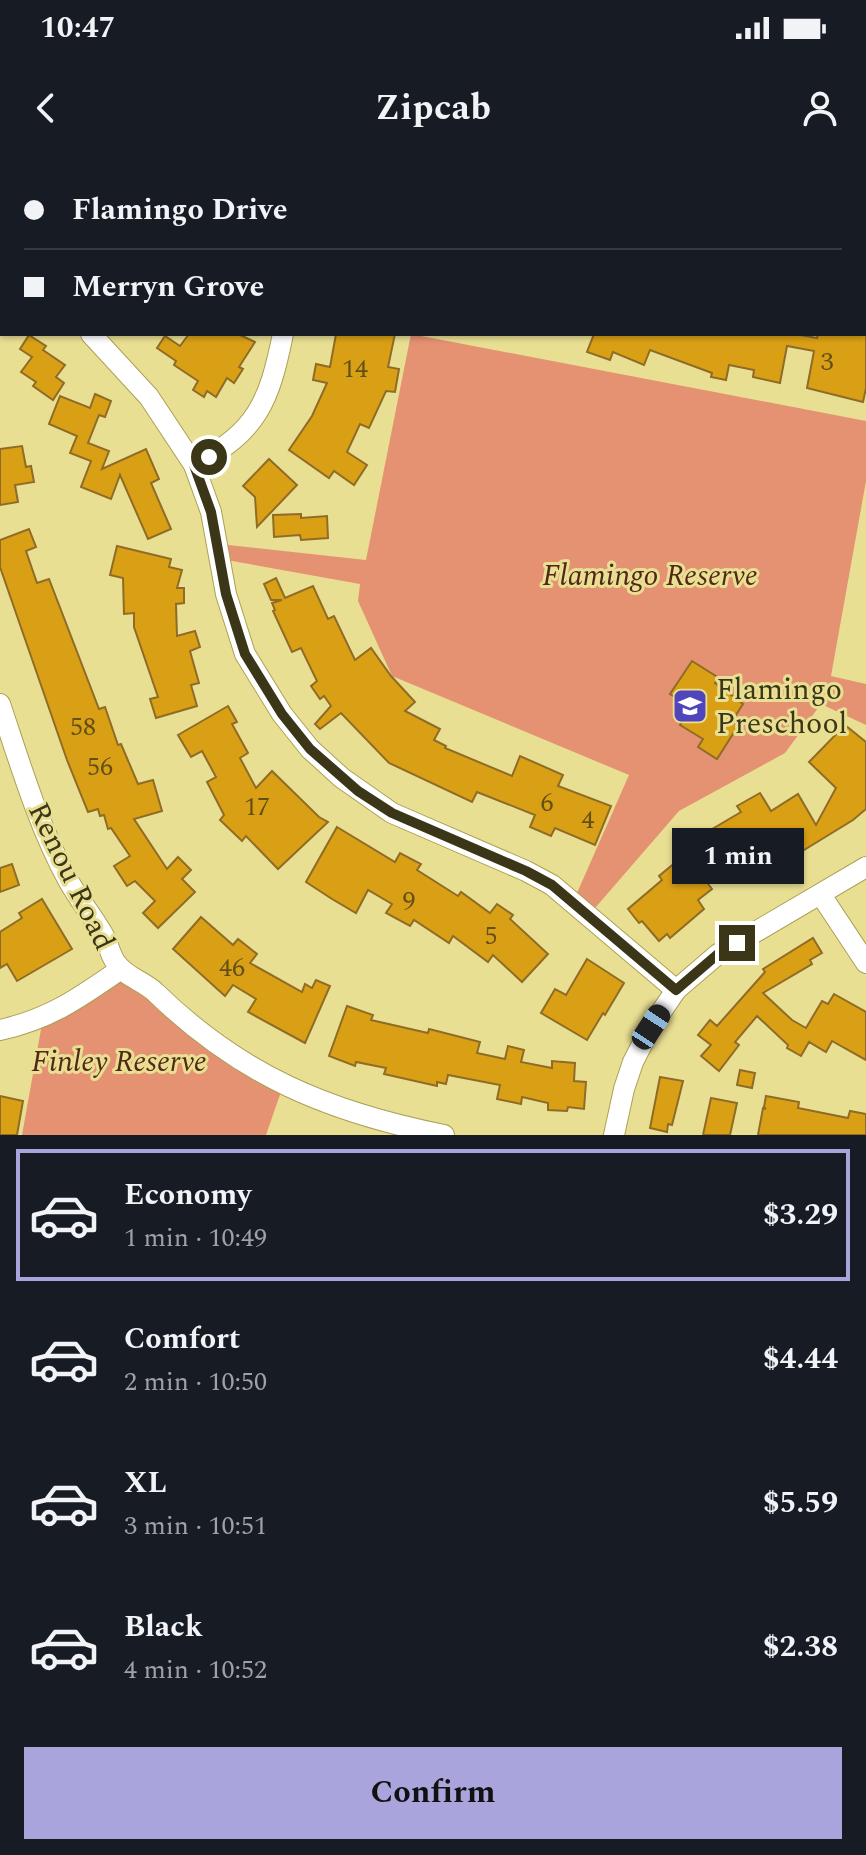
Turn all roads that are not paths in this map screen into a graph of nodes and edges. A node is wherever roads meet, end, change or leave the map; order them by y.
1 (93, 336) edge
2 (283, 336) edge
3 (194, 465) junction
4 (0, 704) edge
5 (8, 756) edge
6 (866, 867) edge
7 (821, 895) junction
8 (866, 963) edge
9 (121, 969) junction
10 (676, 990) junction
11 (0, 1030) edge
12 (444, 1135) edge
13 (614, 1135) edge

1 - 3 street
2 - 3 street
3 - 10 street
4 - 5 street, Renou Road
5 - 9 street, Renou Road
6 - 7 street
7 - 8 street
7 - 10 street
9 - 11 street
9 - 12 street, Renou Road
10 - 13 street

